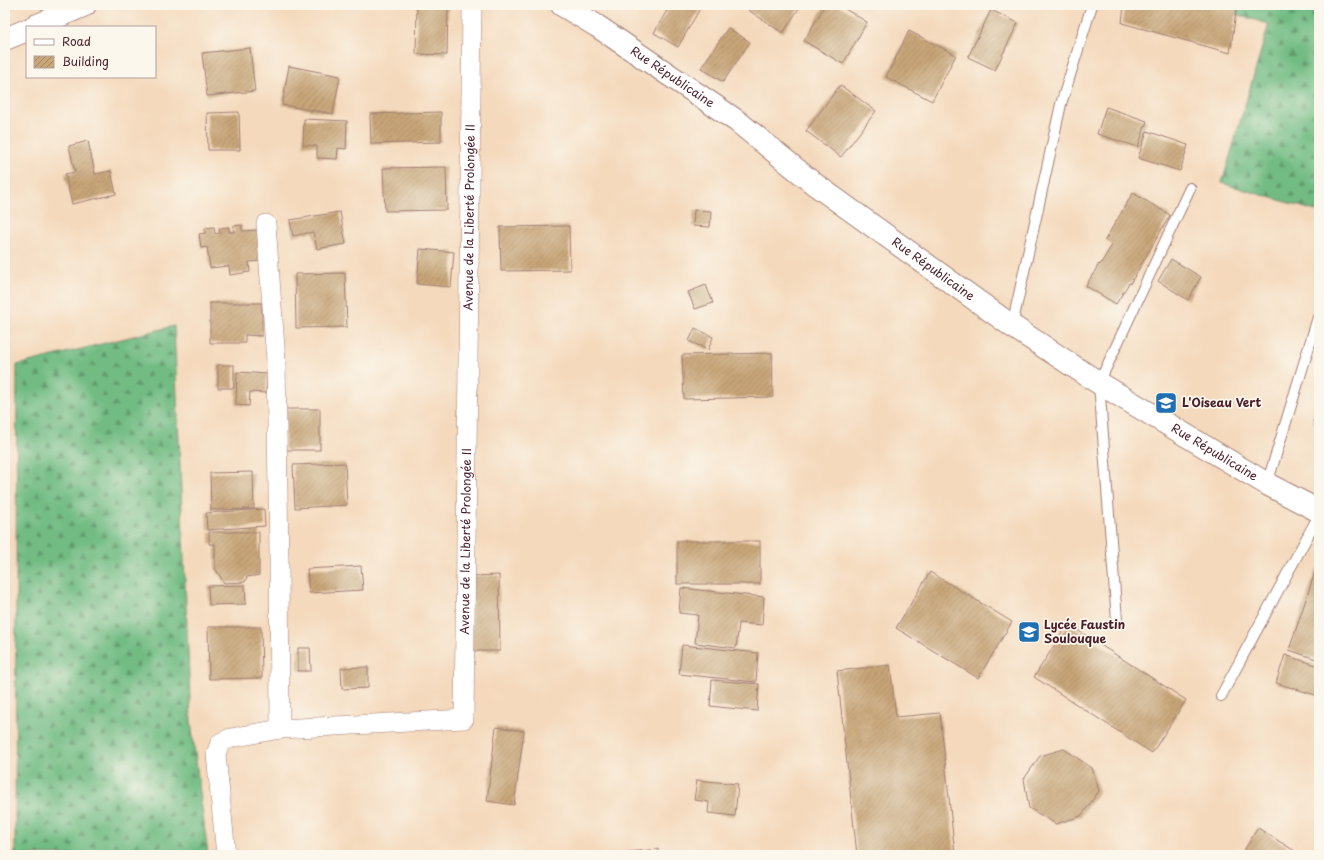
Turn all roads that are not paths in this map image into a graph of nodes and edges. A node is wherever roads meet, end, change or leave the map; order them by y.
1 (85, 5) edge
2 (472, 5) edge
3 (562, 5) edge
4 (1092, 5) edge
5 (35, 26) edge
6 (26, 30) edge
7 (5, 39) edge
8 (1190, 188) dead end
9 (266, 224) dead end
10 (1319, 314) edge
11 (1012, 326) junction
12 (1100, 383) junction
13 (1267, 484) junction
14 (1319, 511) edge
15 (1319, 515) edge
16 (1117, 620) dead end
17 (1221, 696) dead end
18 (280, 729) junction
19 (226, 855) edge

1 - 5 street
2 - 18 street, Avenue de la Liberté Prolongée II
3 - 11 street, Rue Républicaine
4 - 11 lane
6 - 7 street
8 - 12 lane
9 - 18 street
10 - 13 lane
11 - 12 street, Rue Républicaine
12 - 13 street, Rue Républicaine
12 - 16 lane
13 - 14 street, Rue Républicaine
15 - 17 lane
18 - 19 street, Avenue de la Liberté Prolongée II

